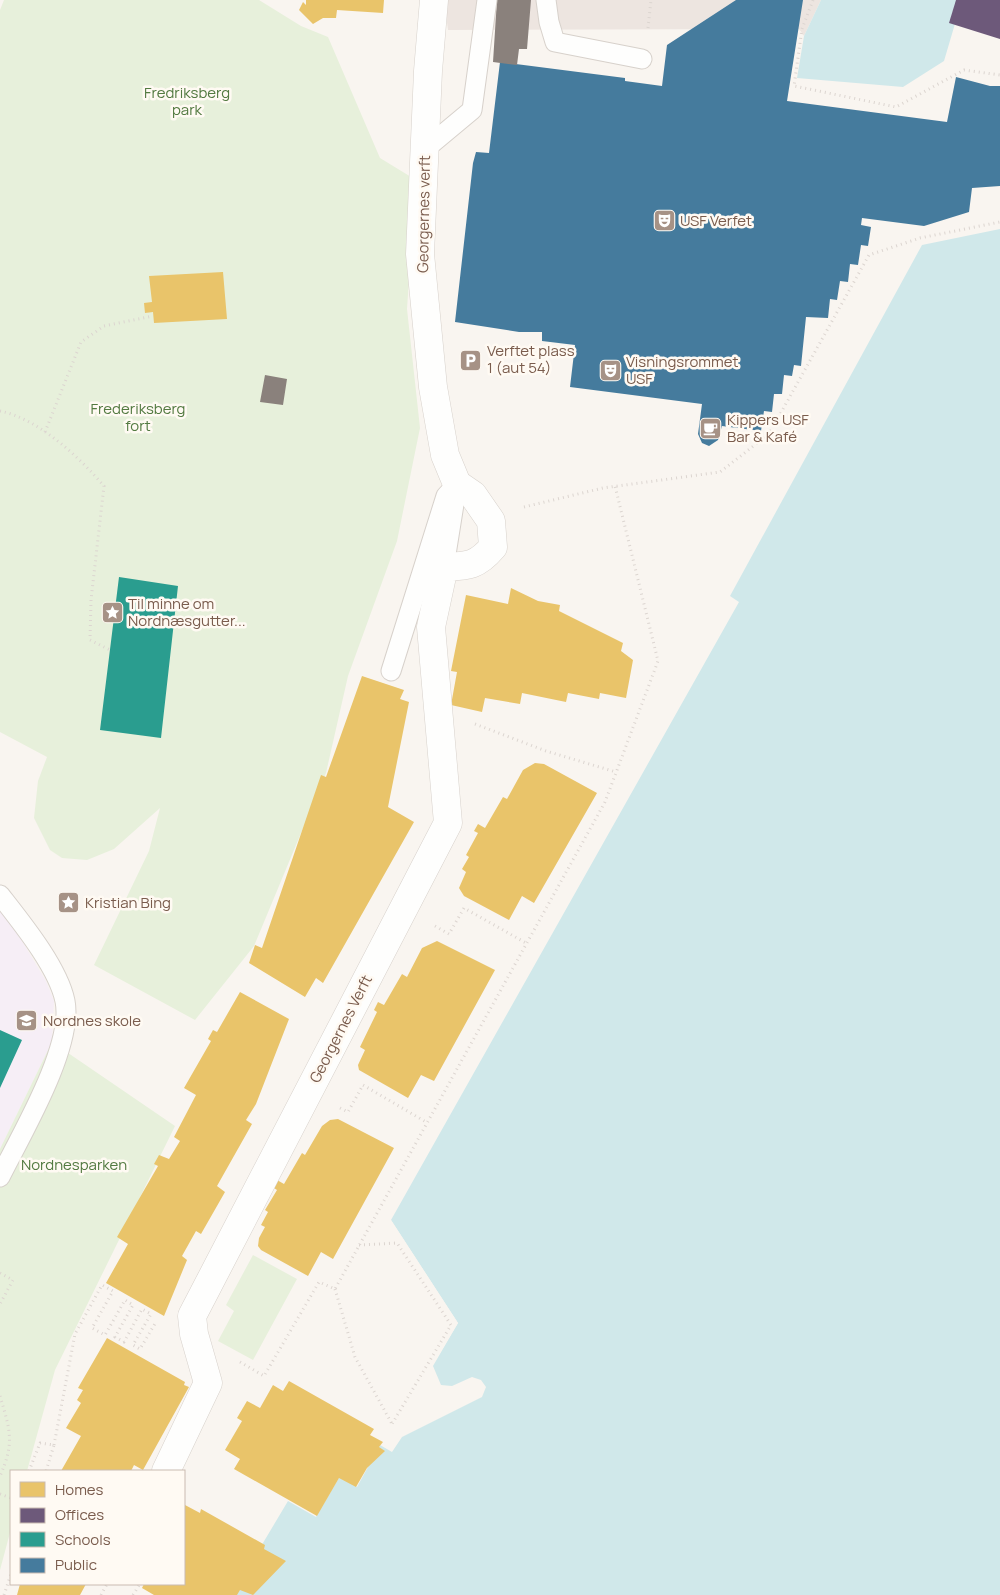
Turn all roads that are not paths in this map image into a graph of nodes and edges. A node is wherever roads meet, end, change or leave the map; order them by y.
1 (434, 0) edge
2 (487, 0) edge
3 (546, 0) edge
4 (642, 59) dead end
5 (424, 150) junction
6 (457, 484) junction
7 (444, 568) junction
8 (392, 671) dead end
9 (0, 895) edge
10 (0, 1177) edge
11 (166, 1470) edge

1 - 5 street, Georgernes verft
2 - 5 lane
3 - 4 lane
5 - 6 street, Georgernes verft
6 - 7 lane
6 - 7 street, Georgernes verft
6 - 8 lane
7 - 11 street, Georgernes Verft
9 - 10 lane

